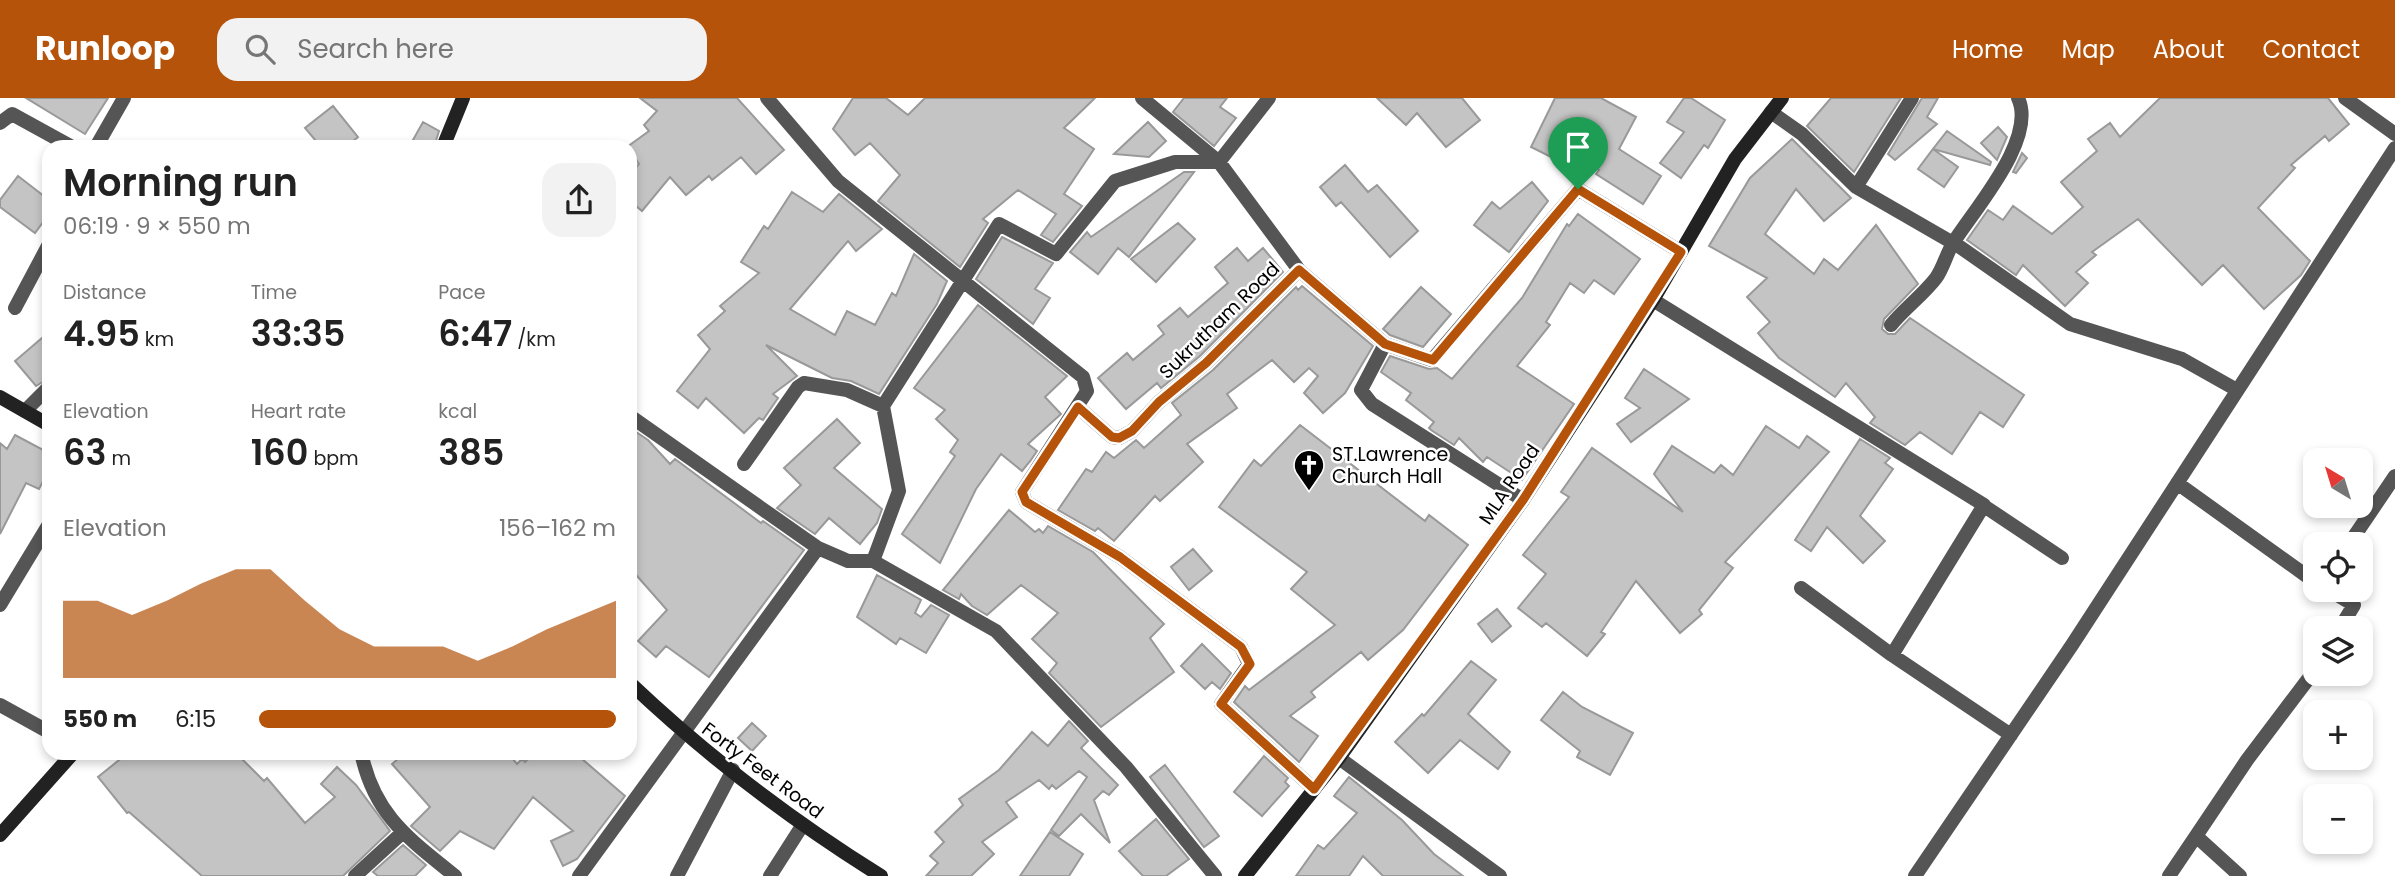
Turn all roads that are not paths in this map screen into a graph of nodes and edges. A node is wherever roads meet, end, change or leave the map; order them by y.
1 (124, 98) edge
2 (463, 98) edge
3 (766, 98) edge
4 (1142, 98) edge
5 (1269, 98) edge
6 (1782, 98) edge
7 (1912, 98) edge
8 (2018, 98) edge
9 (2344, 98) edge
10 (1771, 113) junction
11 (0, 123) edge
12 (2395, 134) edge
13 (59, 140) edge
14 (100, 140) edge
15 (446, 140) edge
16 (2395, 148) edge
17 (1219, 162) junction
18 (2389, 169) edge
19 (1856, 187) junction
20 (1953, 243) junction
21 (1681, 252) junction
22 (42, 257) edge
23 (1299, 270) junction
24 (966, 279) junction
25 (1653, 300) junction
26 (15, 308) dead end
27 (1891, 325) dead end
28 (1385, 344) junction
29 (2237, 390) junction
30 (42, 394) edge
31 (0, 397) edge
32 (883, 406) junction
33 (1078, 407) junction
34 (25, 411) junction
35 (42, 421) edge
36 (637, 421) edge
37 (744, 464) dead end
38 (2395, 476) edge
39 (2177, 483) junction
40 (1523, 500) junction
41 (1984, 506) junction
42 (2357, 532) edge
43 (42, 536) edge
44 (818, 548) junction
45 (2062, 558) dead end
46 (873, 561) junction
47 (2303, 573) edge
48 (1801, 588) dead end
49 (2349, 602) edge
50 (0, 605) edge
51 (2347, 616) edge
52 (1892, 655) junction
53 (2303, 686) edge
54 (637, 690) edge
55 (0, 705) edge
56 (42, 728) edge
57 (685, 735) junction
58 (2011, 735) junction
59 (1339, 758) junction
60 (67, 760) edge
61 (363, 760) edge
62 (733, 770) junction
63 (1314, 789) junction
64 (802, 826) junction
65 (402, 833) junction
66 (0, 835) edge
67 (2196, 836) junction
68 (355, 876) edge
69 (455, 876) edge
70 (579, 876) edge
71 (677, 876) edge
72 (770, 876) edge
73 (881, 876) edge
74 (1215, 876) edge
75 (1245, 876) edge
76 (1500, 876) edge
77 (1915, 876) edge
78 (2169, 876) edge
79 (2240, 876) edge

1 - 14 street
2 - 15 street
3 - 24 street
4 - 17 street
5 - 17 street
6 - 10 street, MLA Road
7 - 19 street
8 - 20 street
9 - 12 street
10 - 19 street
10 - 21 street, MLA Road
11 - 13 street
16 - 18 street
17 - 23 street
17 - 24 street
18 - 29 street
19 - 20 street
20 - 27 street
20 - 29 street
21 - 25 street, MLA Road
21 - 28 street
22 - 26 street
23 - 28 street, Sukrutham Road
23 - 33 street, Sukrutham Road
24 - 32 street
24 - 33 street
25 - 40 street, MLA Road
25 - 41 street
28 - 40 street
29 - 39 street
30 - 34 street
31 - 34 street
32 - 37 street
32 - 46 street
33 - 63 street
34 - 35 street
36 - 44 street
38 - 42 street
39 - 47 street
39 - 58 street
40 - 59 street, MLA Road
41 - 45 street
41 - 52 street
43 - 50 street
44 - 46 street
44 - 57 street
46 - 74 street
48 - 52 street
49 - 51 street
52 - 58 street
53 - 67 street
54 - 57 street, Forty Feet Road
55 - 56 street
57 - 62 street, Forty Feet Road
57 - 70 street
58 - 77 street
59 - 63 street, MLA Road
59 - 76 street
60 - 66 street
61 - 65 street
62 - 64 street, Forty Feet Road
62 - 71 street
63 - 75 street, MLA Road
64 - 72 street
64 - 73 street, Forty Feet Road
65 - 68 street
65 - 69 street
67 - 78 street
67 - 79 street

